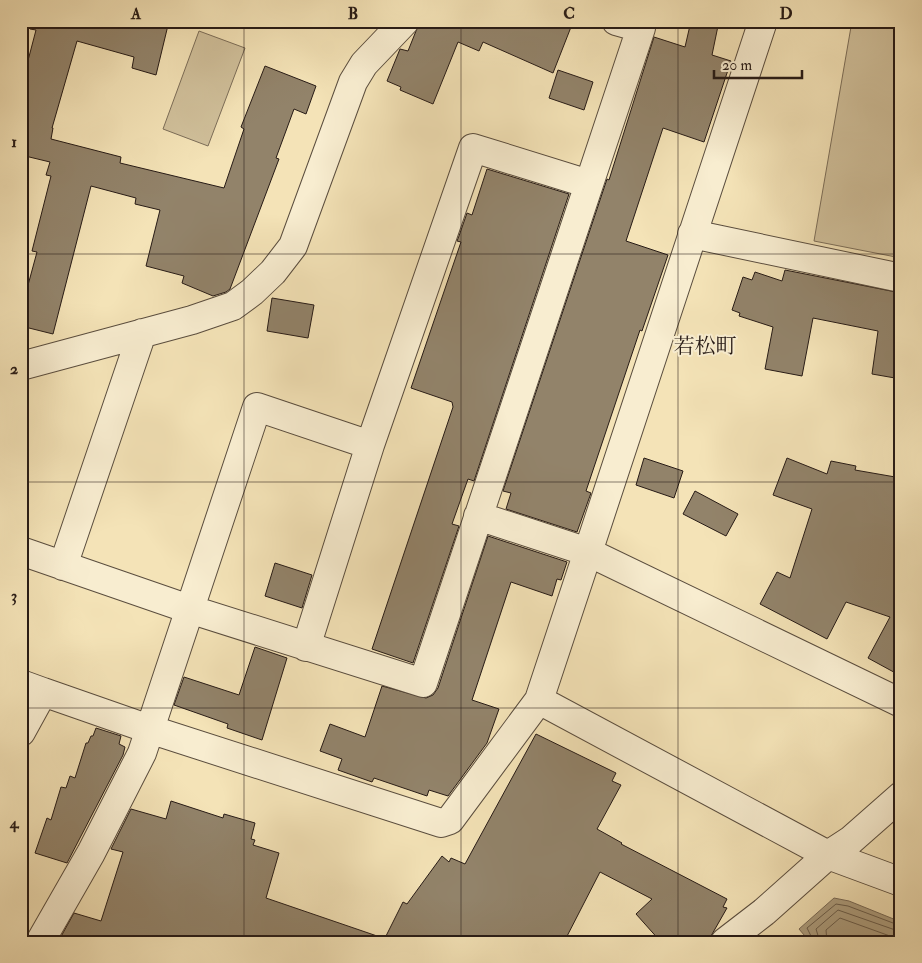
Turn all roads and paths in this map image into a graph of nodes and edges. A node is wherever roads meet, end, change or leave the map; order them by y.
1 (405, 21) edge
2 (616, 21) edge
3 (764, 21) edge
4 (589, 184) junction
5 (692, 234) junction
6 (901, 278) edge
7 (142, 333) junction
8 (21, 366) edge
9 (370, 445) junction
10 (478, 516) junction
11 (21, 551) edge
12 (588, 552) junction
13 (63, 566) junction
14 (189, 609) junction
15 (306, 646) junction
16 (32, 688) edge
17 (539, 700) junction
18 (901, 703) edge
19 (149, 729) junction
20 (21, 732) edge
21 (901, 796) edge
22 (828, 854) junction
23 (901, 882) edge
24 (40, 942) edge
25 (725, 942) edge

1 - 7 street
2 - 4 street
3 - 5 street
4 - 9 street
4 - 10 street
5 - 6 street
5 - 12 street
7 - 8 street
7 - 13 street
9 - 14 street
9 - 15 street
10 - 12 street
10 - 15 street
11 - 13 street
12 - 17 street
12 - 18 street
13 - 14 street
14 - 15 street
14 - 19 street
16 - 19 street
16 - 20 street
17 - 19 street
17 - 22 street
19 - 24 street
21 - 22 street
22 - 23 street
22 - 25 street

